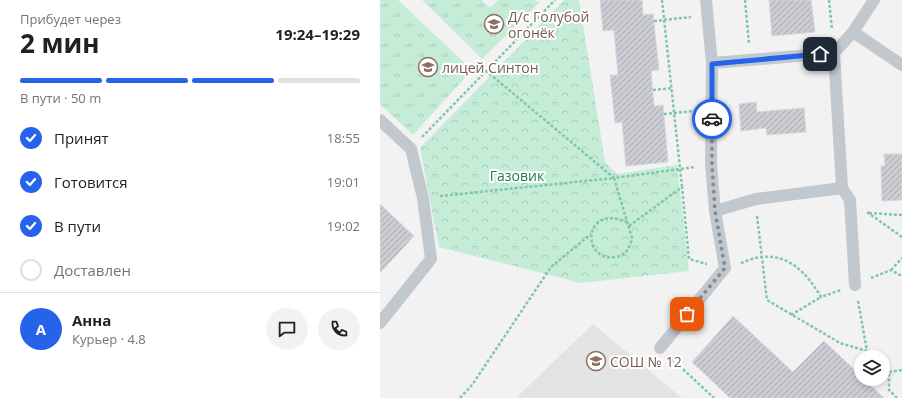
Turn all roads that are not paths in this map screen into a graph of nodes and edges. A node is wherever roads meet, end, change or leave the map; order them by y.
1 (706, 0) edge
2 (874, 0) edge
3 (853, 32) junction
4 (834, 53) junction
5 (712, 64) junction
6 (902, 65) edge
7 (380, 120) edge
8 (842, 188) junction
9 (715, 211) junction
10 (855, 285) road end
11 (380, 323) edge
12 (660, 348) road end

1 - 5 lane
2 - 3 lane
3 - 4 lane
3 - 6 lane
4 - 5 lane
4 - 8 lane
5 - 9 lane
7 - 11 lane
8 - 9 lane
8 - 10 lane
9 - 12 lane

